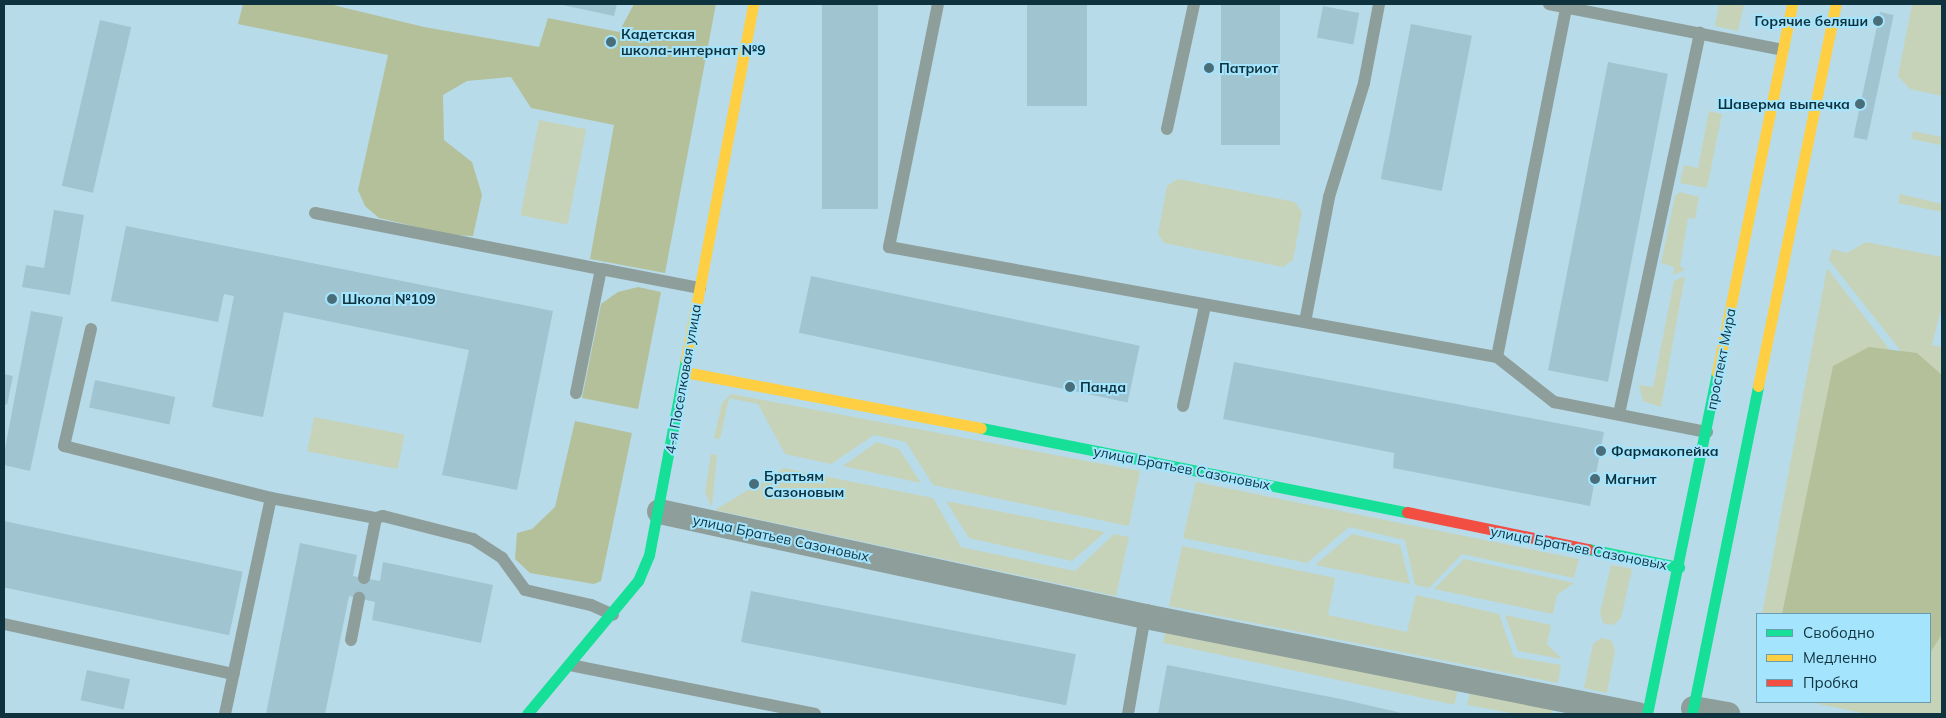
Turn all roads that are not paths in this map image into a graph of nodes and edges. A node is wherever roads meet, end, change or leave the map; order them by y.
1 (753, 4) edge
2 (938, 4) edge
3 (1194, 4) edge
4 (1380, 4) edge
5 (1549, 4) edge
6 (1792, 4) edge
7 (1836, 4) edge
8 (1566, 5) edge
9 (1700, 33) junction
10 (1783, 50) junction
11 (1167, 129) dead end
12 (315, 213) dead end
13 (601, 269) junction
14 (700, 288) junction
15 (1205, 306) junction
16 (1305, 322) junction
17 (92, 329) dead end
18 (1497, 357) junction
19 (685, 372) junction
20 (576, 393) dead end
21 (1183, 406) dead end
22 (1619, 414) junction
23 (1707, 432) junction
24 (271, 498) junction
25 (659, 512) junction
26 (376, 518) junction
27 (1679, 567) junction
28 (364, 578) dead end
29 (359, 598) dead end
30 (613, 616) junction
31 (1145, 616) junction
32 (4, 624) edge
33 (350, 640) dead end
34 (570, 665) junction
35 (234, 674) junction
36 (1692, 711) edge
37 (225, 714) edge
38 (527, 714) edge
39 (815, 714) edge
40 (1128, 714) edge
41 (1637, 714) edge
42 (1647, 714) edge
43 (1727, 714) edge

1 - 14 street, 4-я Поселковая улица
2 - 15 lane
3 - 11 lane
4 - 16 lane
5 - 8 lane
6 - 10 street, проспект Мира
7 - 36 street
8 - 9 lane
8 - 18 lane
9 - 10 lane
9 - 22 lane
10 - 23 street, проспект Мира
12 - 13 lane
13 - 14 lane
13 - 20 lane
14 - 19 street, 4-я Поселковая улица
15 - 16 lane
15 - 21 lane
16 - 18 lane
17 - 24 lane
18 - 22 lane
19 - 25 street, 4-я Поселковая улица
19 - 27 street, улица Братьев Сазоновых
22 - 23 lane
23 - 27 street, проспект Мира
24 - 26 lane
24 - 35 lane
25 - 30 street, 4-я Поселковая улица
25 - 31 street, улица Братьев Сазоновых
26 - 28 lane
26 - 30 lane
27 - 42 street, проспект Мира
29 - 33 lane
30 - 34 street, 4-я Поселковая улица
31 - 40 lane
31 - 41 street, улица Братьев Сазоновых
32 - 35 lane
34 - 38 street, 4-я Поселковая улица
34 - 39 lane
35 - 37 lane
36 - 43 street

